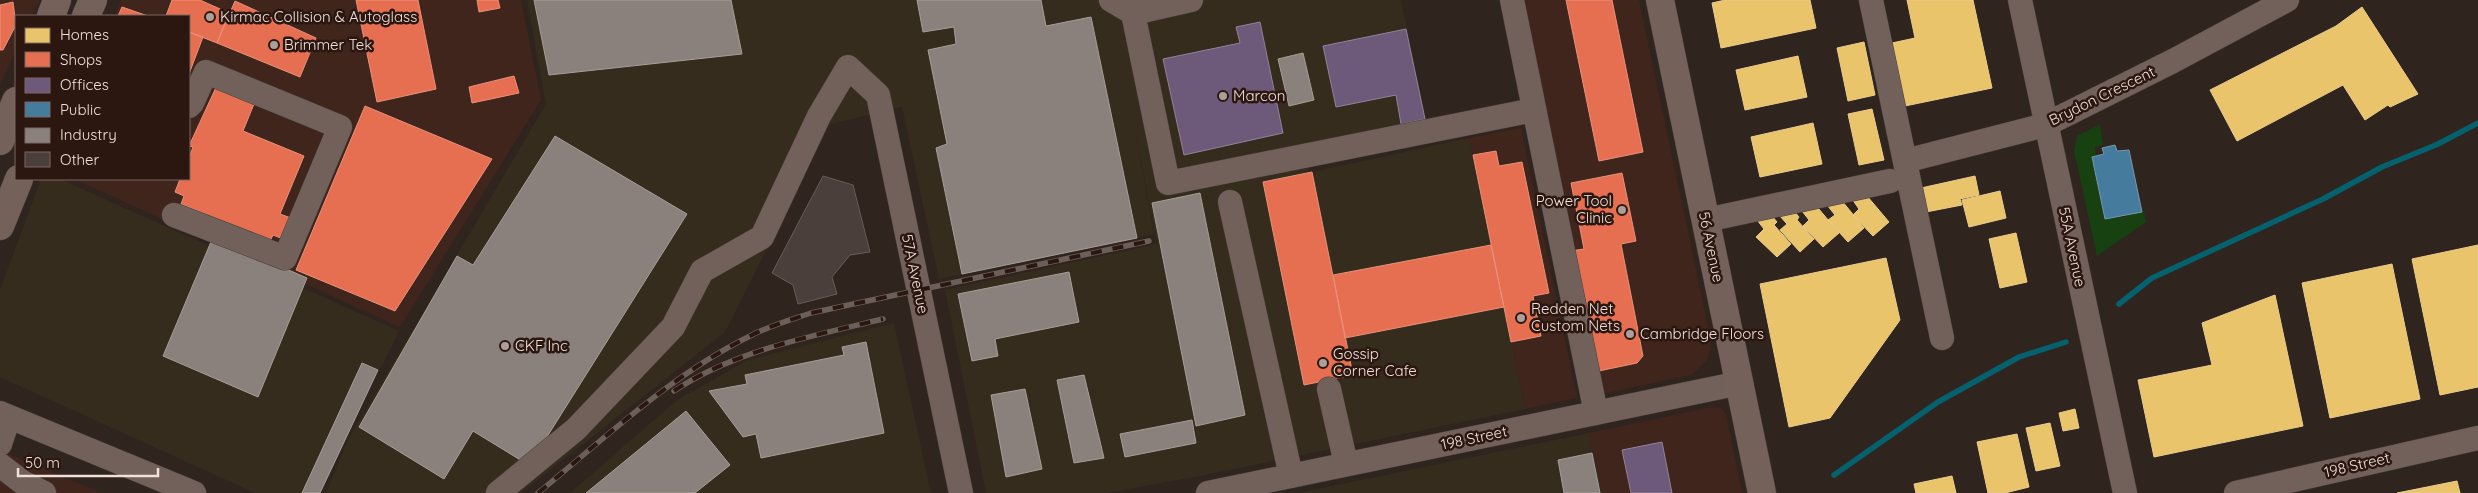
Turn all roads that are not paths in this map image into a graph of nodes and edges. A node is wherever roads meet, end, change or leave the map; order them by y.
1 (57, 0) edge
2 (93, 0) edge
3 (1111, 0) edge
4 (1191, 0) edge
5 (1512, 0) edge
6 (1660, 0) edge
7 (1871, 0) edge
8 (2020, 0) edge
9 (2287, 0) edge
10 (1133, 13) junction
11 (51, 15) edge
12 (86, 15) edge
13 (15, 104) edge
14 (190, 105) edge
15 (1534, 110) junction
16 (2045, 125) junction
17 (0, 141) edge
18 (1905, 160) junction
19 (19, 180) edge
20 (1890, 180) dead end
21 (1230, 202) dead end
22 (174, 215) dead end
23 (1706, 220) junction
24 (0, 226) edge
25 (1942, 338) dead end
26 (1740, 383) junction
27 (1329, 389) dead end
28 (1596, 413) junction
29 (5, 415) edge
30 (2478, 438) edge
31 (0, 444) edge
32 (0, 464) edge
33 (1346, 464) junction
34 (1291, 476) junction
35 (2302, 486) edge
36 (44, 493) edge
37 (194, 493) edge
38 (498, 493) edge
39 (960, 493) edge
40 (1208, 493) edge
41 (1762, 493) edge
42 (2125, 493) edge
43 (2236, 493) edge

1 - 11 main road
2 - 12 main road
3 - 10 street
4 - 10 street
5 - 15 street
6 - 23 main road, 56 Avenue
7 - 18 street
8 - 16 street, 55A Avenue
9 - 16 street, Brydon Crescent
10 - 15 street
13 - 17 main road
14 - 22 street
15 - 28 street
16 - 18 street, Brydon Crescent
16 - 42 street, 55A Avenue
18 - 25 street
19 - 24 main road
20 - 23 street
21 - 34 street
23 - 26 main road, 56 Avenue
26 - 28 street, 198 Street
26 - 41 main road, 56 Avenue
27 - 33 street
28 - 33 street, 198 Street
29 - 31 street
29 - 37 street
30 - 35 street, 198 Street
32 - 36 street
33 - 34 street, 198 Street
34 - 40 street, 198 Street
35 - 43 street, 198 Street
38 - 39 street, 57A Avenue

